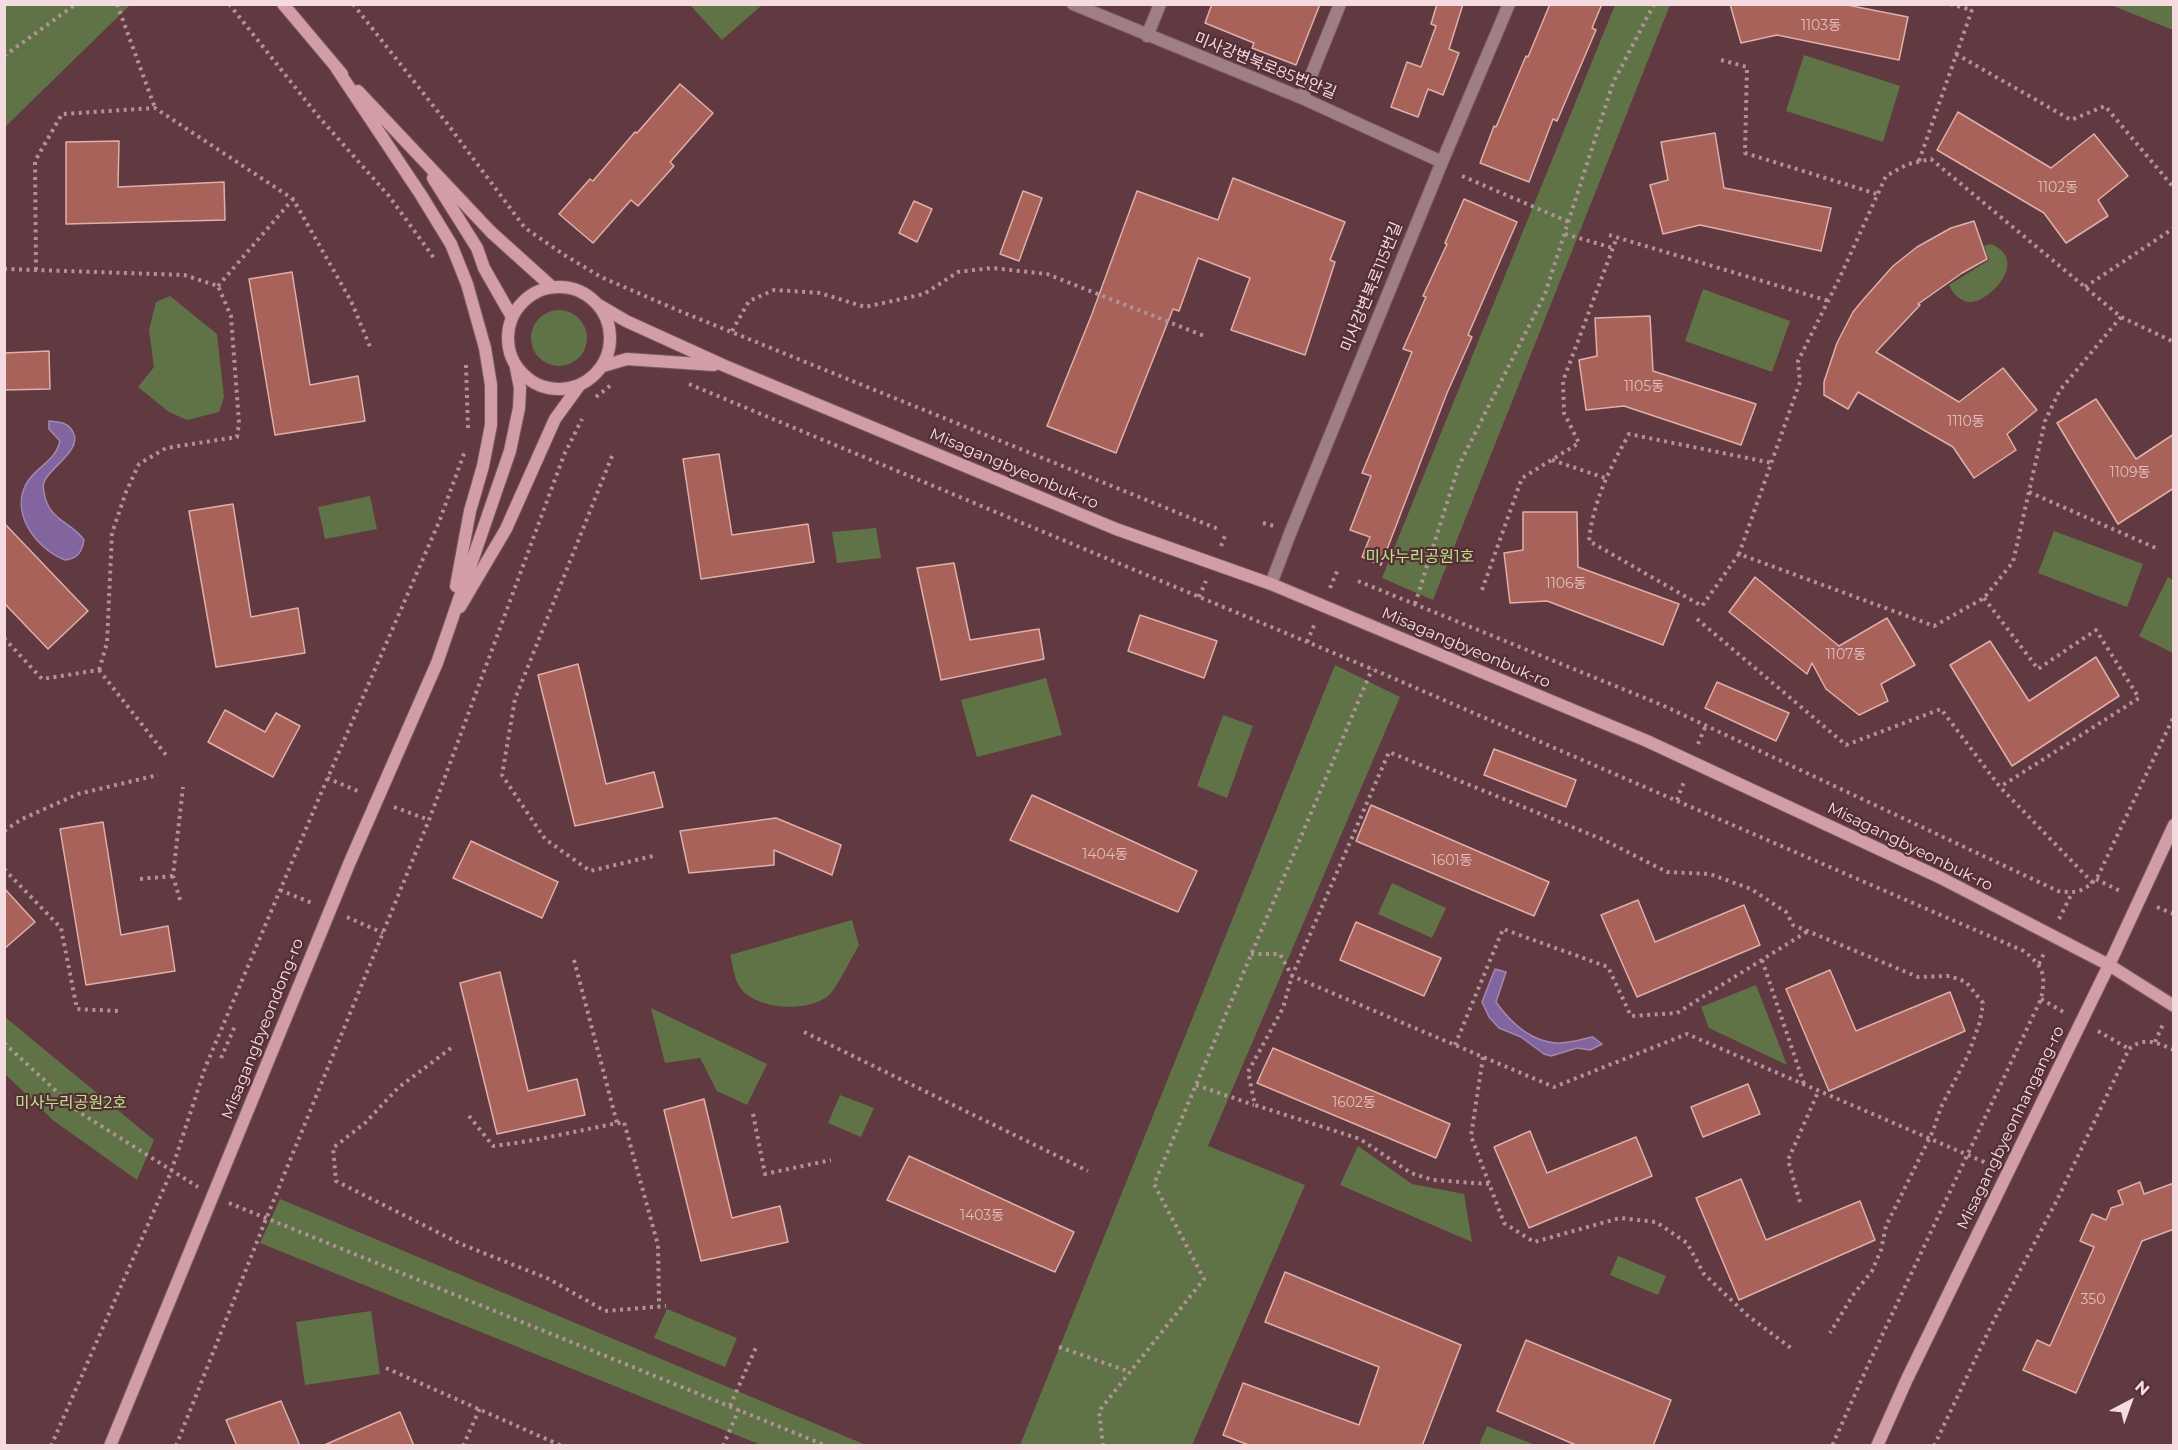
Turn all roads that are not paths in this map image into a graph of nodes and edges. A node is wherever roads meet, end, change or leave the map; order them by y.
1 (1073, 4) edge
2 (1160, 4) edge
3 (1340, 4) edge
4 (1509, 4) edge
5 (288, 7) edge
6 (1147, 36) junction
7 (337, 69) junction
8 (1302, 98) junction
9 (412, 147) junction
10 (1442, 162) junction
11 (552, 287) junction
12 (597, 304) junction
13 (512, 317) junction
14 (603, 366) junction
15 (725, 366) junction
16 (516, 368) junction
17 (579, 386) junction
18 (1271, 584) junction
19 (449, 626) junction
20 (2174, 825) edge
21 (2109, 965) junction
22 (2174, 1006) edge
23 (110, 1446) edge
24 (1877, 1446) edge

1 - 6 street, 미사강변북로85번안길
2 - 6 street
3 - 8 street
4 - 10 street, 미사강변북로115번길
5 - 7 main road
6 - 8 street, 미사강변북로85번안길
7 - 9 main road
7 - 19 main road
8 - 10 street, 미사강변북로85번안길
9 - 11 main road
9 - 13 main road
10 - 18 street, 미사강변북로115번길
11 - 12 main road
11 - 13 main road
12 - 14 main road
12 - 15 main road, Misagangbyeonbuk-ro
13 - 16 main road
14 - 15 main road
14 - 17 main road
15 - 18 main road, Misagangbyeonbuk-ro
16 - 17 main road
16 - 19 main road
17 - 19 main road
18 - 21 main road, Misagangbyeonbuk-ro
19 - 23 main road, Misagangbyeondong-ro
20 - 21 main road, Misagangbyeonhangang-ro
21 - 22 main road, Misagangbyeonbuk-ro
21 - 24 main road, Misagangbyeonhangang-ro

